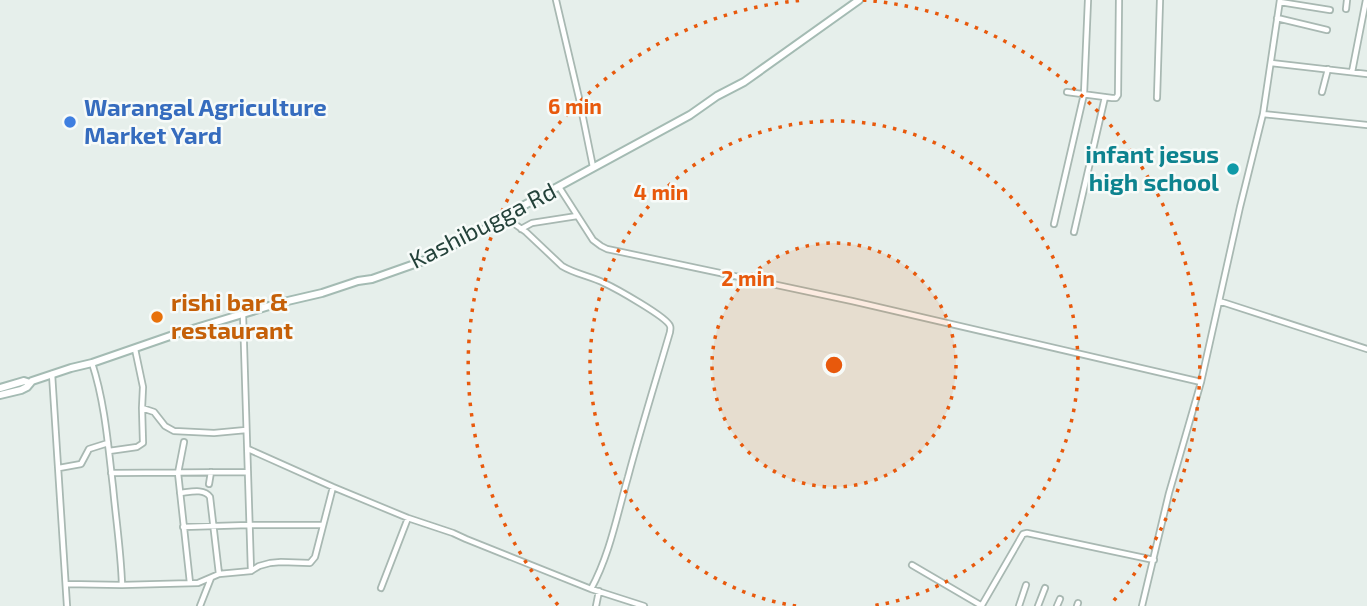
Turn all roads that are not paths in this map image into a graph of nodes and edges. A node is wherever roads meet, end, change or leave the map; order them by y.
1 (556, 0) edge
2 (859, 0) edge
3 (1088, 0) edge
4 (1119, 0) edge
5 (1160, 0) edge
6 (1347, 0) edge
7 (1366, 0) edge
8 (1280, 1) edge
9 (1346, 9) dead end
10 (1330, 10) dead end
11 (1277, 18) junction
12 (1327, 30) dead end
13 (1271, 63) junction
14 (1328, 69) junction
15 (1352, 72) junction
16 (1367, 74) edge
17 (1067, 92) dead end
18 (1322, 92) dead end
19 (1084, 94) junction
20 (1105, 97) junction
21 (1157, 97) dead end
22 (1263, 114) junction
23 (1367, 125) edge
24 (593, 167) junction
25 (559, 187) junction
26 (577, 215) junction
27 (506, 218) junction
28 (1054, 224) dead end
29 (521, 229) junction
30 (1074, 232) dead end
31 (1219, 300) junction
32 (243, 314) junction
33 (135, 349) junction
34 (1367, 349) edge
35 (92, 363) junction
36 (52, 374) junction
37 (1201, 382) junction
38 (30, 383) junction
39 (0, 388) edge
40 (0, 395) edge
41 (142, 408) junction
42 (246, 430) junction
43 (184, 442) dead end
44 (108, 443) junction
45 (248, 449) junction
46 (109, 451) junction
47 (59, 468) junction
48 (211, 472) junction
49 (248, 472) junction
50 (111, 473) junction
51 (178, 473) junction
52 (209, 484) dead end
53 (333, 487) junction
54 (180, 493) junction
55 (408, 518) junction
56 (250, 525) junction
57 (323, 525) junction
58 (213, 526) junction
59 (183, 527) junction
60 (1154, 560) junction
61 (912, 565) dead end
62 (251, 570) junction
63 (219, 574) junction
64 (212, 577) junction
65 (190, 583) junction
66 (66, 584) junction
67 (122, 585) junction
68 (1026, 585) dead end
69 (381, 588) dead end
70 (1045, 588) dead end
71 (591, 589) junction
72 (599, 592) junction
73 (1060, 599) dead end
74 (67, 606) edge
75 (200, 606) edge
76 (596, 606) edge
77 (644, 606) edge
78 (982, 606) edge
79 (1019, 606) edge
80 (1038, 606) edge
81 (1057, 606) edge
82 (1142, 606) edge

1 - 24 street
2 - 24 main road, Kashibugga Rd
3 - 19 street
4 - 20 street
5 - 21 street
6 - 9 street
7 - 15 street
8 - 10 street
8 - 11 street
11 - 12 street
11 - 13 street
13 - 14 street
13 - 22 street
14 - 15 street
14 - 18 street
15 - 16 street
17 - 19 street
19 - 20 street
19 - 28 street
20 - 30 street
22 - 23 street
22 - 31 street
24 - 25 main road, Kashibugga Rd
25 - 26 street
25 - 27 main road, Kashibugga Rd
26 - 29 street
26 - 37 street
27 - 29 street
27 - 32 main road, Kashibugga Rd
29 - 71 street
31 - 34 street
31 - 37 street
32 - 33 main road, Kashibugga Rd
32 - 42 street
33 - 35 main road, Kashibugga Rd
33 - 41 street
35 - 36 main road, Kashibugga Rd
35 - 44 street
36 - 38 main road, Kashibugga Rd
36 - 47 street
37 - 60 street
38 - 39 main road, Kashibugga Rd
38 - 40 main road, Kashibugga Rd
41 - 42 street
41 - 46 street
42 - 45 street
43 - 51 street
44 - 46 street
44 - 47 street
45 - 49 street
45 - 53 street
46 - 50 street
47 - 66 street
48 - 49 street
48 - 51 street
48 - 52 street
49 - 56 street
50 - 51 street
50 - 67 street
51 - 54 street
53 - 55 street
53 - 57 street
54 - 58 street
54 - 59 street
55 - 69 street
55 - 71 street
56 - 57 street
56 - 58 street
56 - 62 street
57 - 62 street
58 - 59 street
58 - 63 street
59 - 65 street
60 - 78 street
60 - 82 street
61 - 78 street
62 - 63 street
63 - 64 street
64 - 65 street
64 - 75 street
65 - 67 street
66 - 67 street
66 - 74 street
68 - 79 street
70 - 80 street
71 - 72 street
72 - 76 street
72 - 77 street
73 - 81 street

